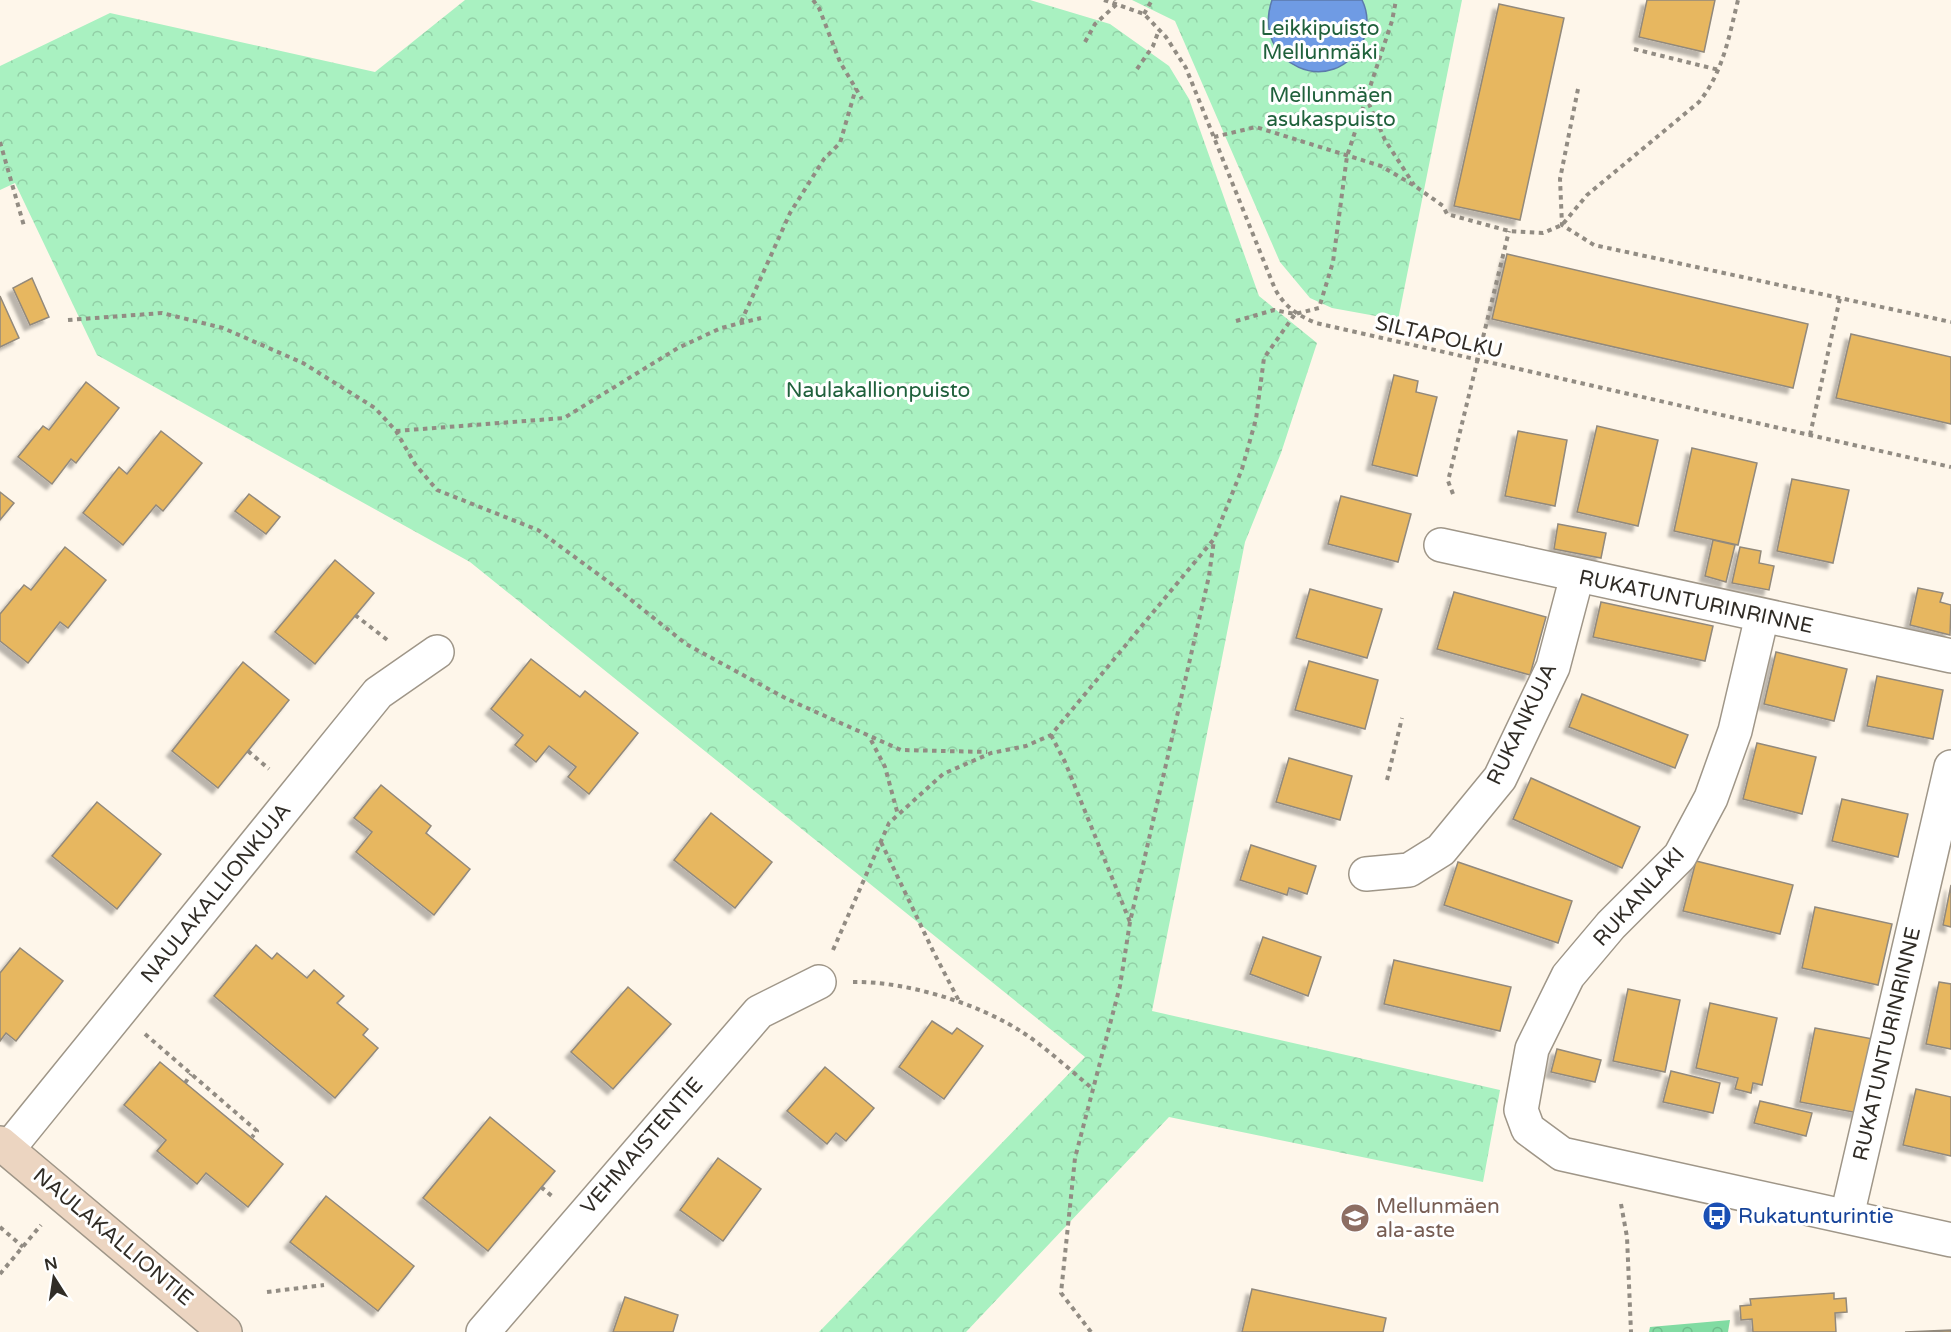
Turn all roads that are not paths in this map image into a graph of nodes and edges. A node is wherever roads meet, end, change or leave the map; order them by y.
1 (1441, 545) dead end
2 (1577, 576) junction
3 (1762, 616) junction
4 (437, 652) dead end
5 (1951, 656) edge
6 (1951, 767) edge
7 (1366, 874) dead end
8 (819, 982) road end
9 (4, 1146) edge
10 (1847, 1216) junction
11 (1951, 1240) edge
12 (225, 1332) edge
13 (483, 1332) edge

1 - 2 street, RUKATUNTURINRINNE
2 - 3 street, RUKATUNTURINRINNE
2 - 7 street, RUKANKUJA
3 - 5 street, RUKATUNTURINRINNE
3 - 10 street, RUKANLAKI
4 - 9 street, NAULAKALLIONKUJA
6 - 10 street, RUKATUNTURINRINNE
8 - 13 street, VEHMAISTENTIE
9 - 12 street, NAULAKALLIONTIE
10 - 11 street

